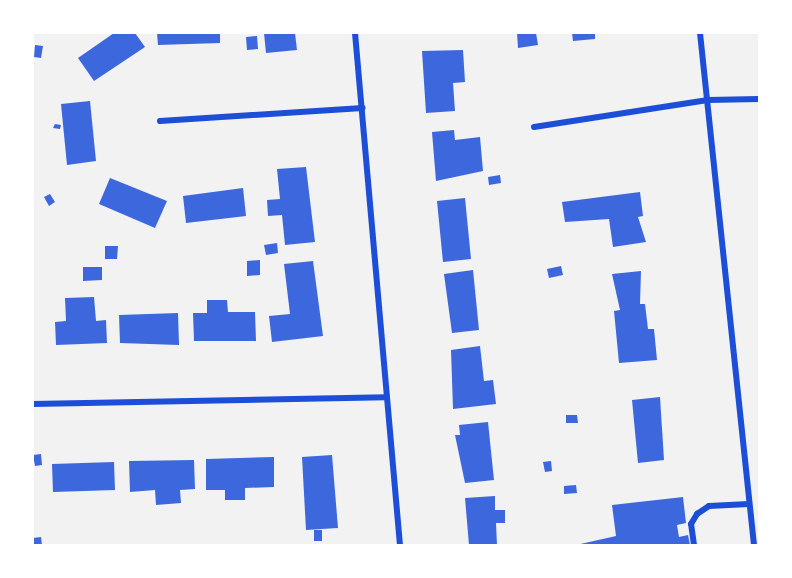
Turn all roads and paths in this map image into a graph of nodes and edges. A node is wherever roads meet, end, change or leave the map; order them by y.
1 (355, 33) edge
2 (700, 33) edge
3 (759, 99) edge
4 (708, 100) junction
5 (363, 108) junction
6 (160, 121) dead end
7 (534, 127) dead end
8 (386, 397) junction
9 (33, 404) edge
10 (749, 504) junction
11 (400, 545) edge
12 (694, 545) edge
13 (754, 545) edge

1 - 5 street
2 - 4 street
3 - 4 street
4 - 7 street
4 - 10 street
5 - 6 street
5 - 8 street
8 - 9 street
8 - 11 street
10 - 12 street
10 - 13 street

